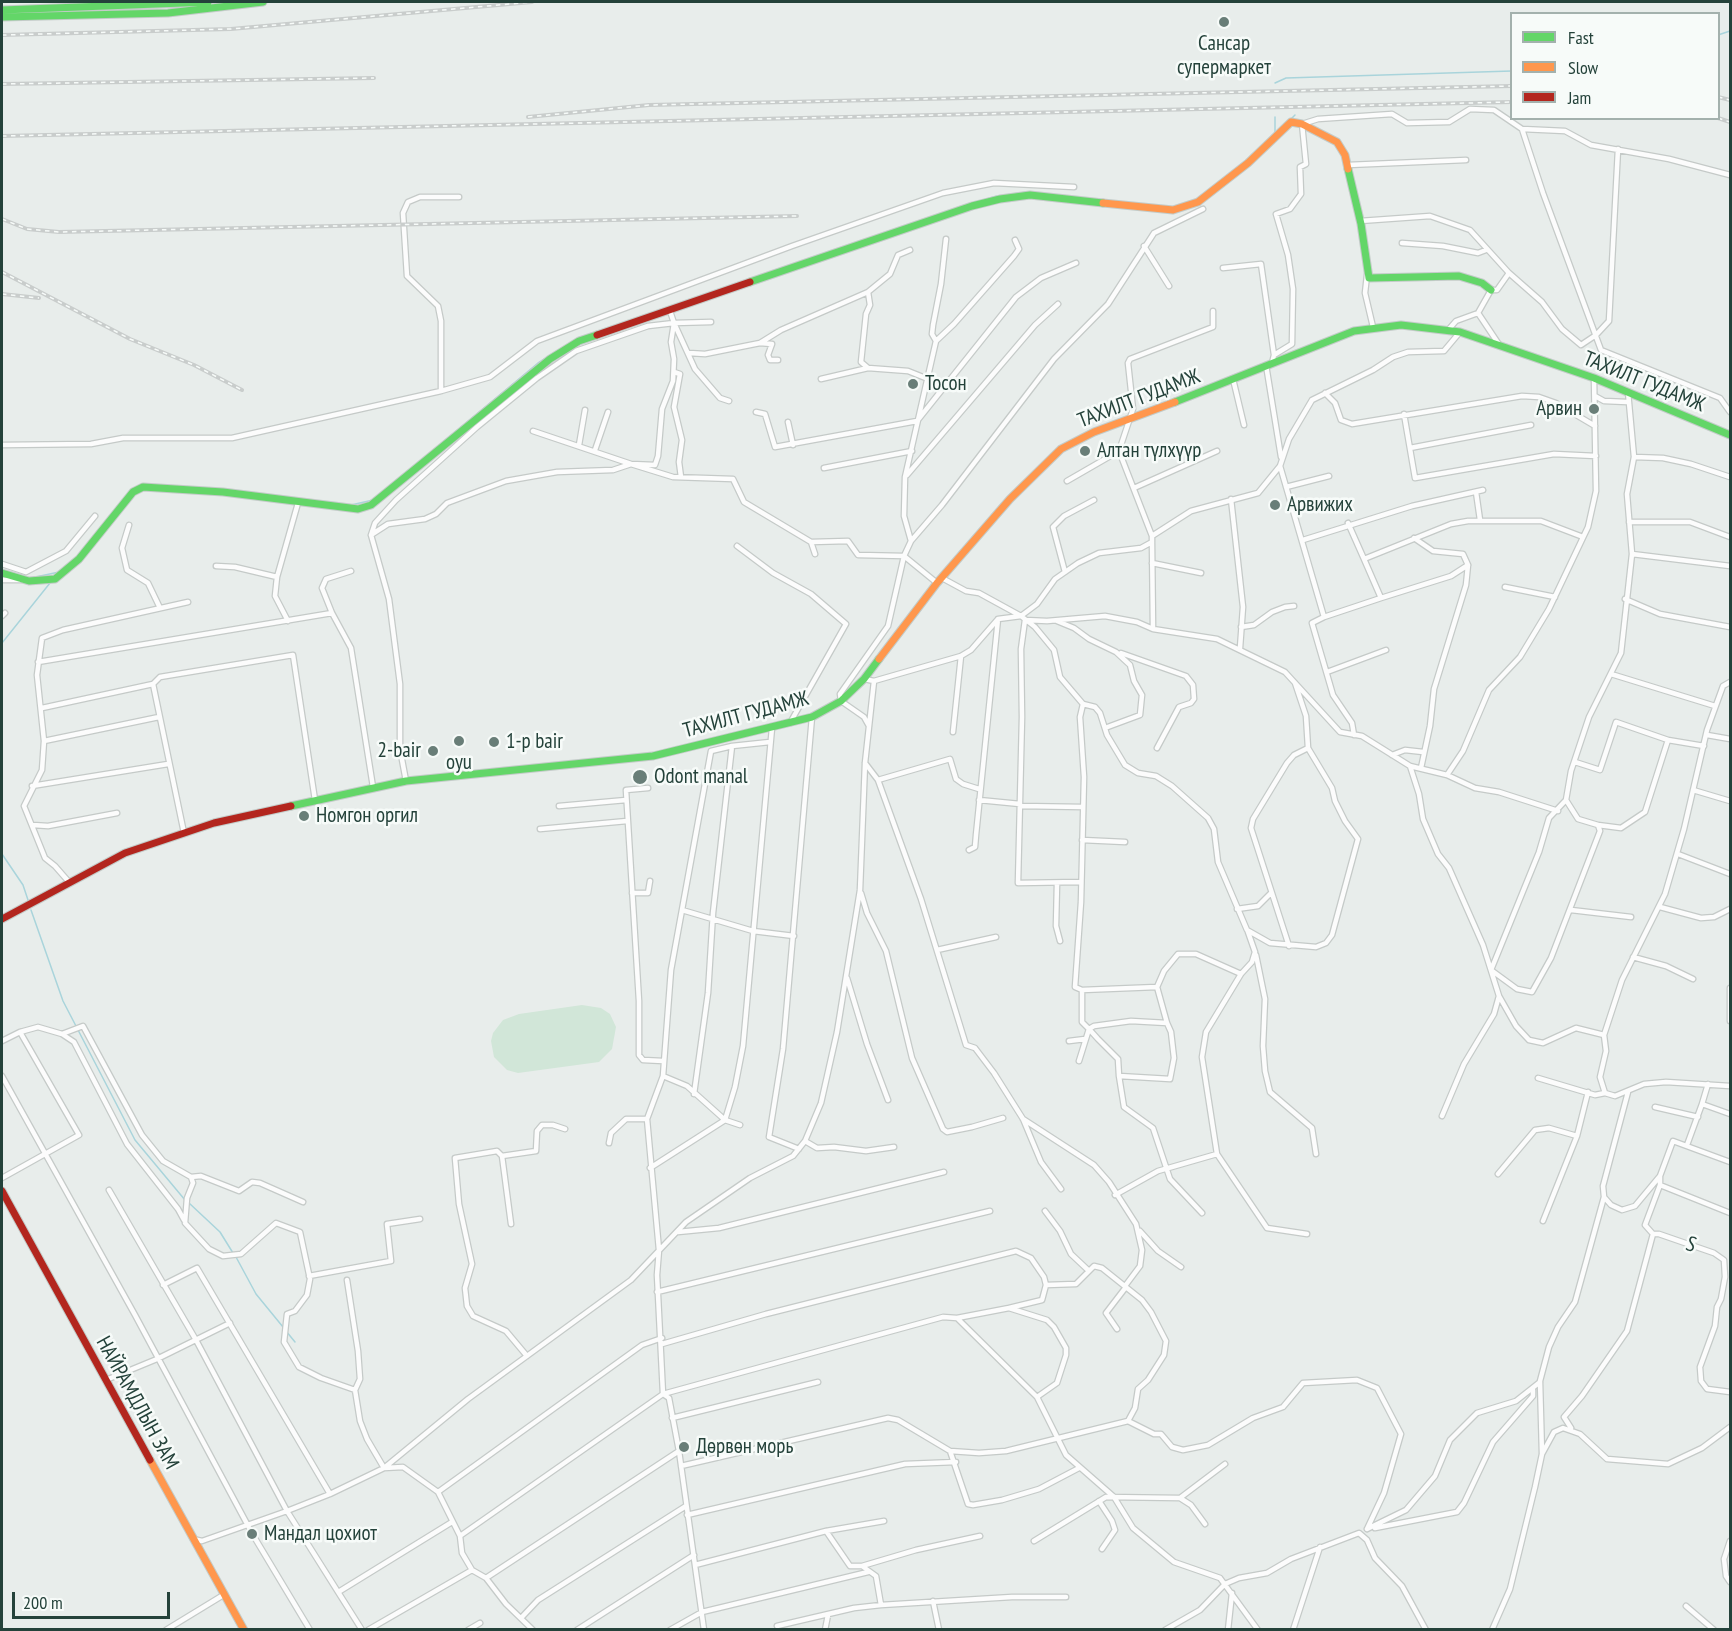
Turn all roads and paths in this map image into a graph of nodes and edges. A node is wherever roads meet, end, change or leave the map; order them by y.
1 (208, 2) edge
2 (263, 2) edge
3 (2, 10) edge
4 (2, 17) edge
5 (1302, 124) junction
6 (1522, 129) junction
7 (1618, 149) junction
8 (1466, 160) dead end
9 (1348, 165) junction
10 (1731, 175) edge
11 (1074, 187) dead end
12 (459, 198) dead end
13 (1203, 209) dead end
14 (1360, 221) junction
15 (946, 239) dead end
16 (1015, 240) dead end
17 (1402, 243) dead end
18 (1144, 246) junction
19 (909, 250) dead end
20 (1486, 250) junction
21 (1076, 263) dead end
22 (1222, 268) dead end
23 (1509, 273) junction
24 (1367, 275) junction
25 (1169, 286) dead end
26 (1491, 290) junction
27 (868, 292) junction
28 (1058, 304) dead end
29 (670, 311) junction
30 (1213, 311) dead end
31 (1478, 313) junction
32 (711, 322) dead end
33 (674, 323) junction
34 (1373, 327) junction
35 (1449, 329) junction
36 (1460, 332) junction
37 (1596, 335) junction
38 (936, 341) junction
39 (760, 343) junction
40 (1498, 343) junction
41 (688, 353) junction
42 (778, 360) dead end
43 (1271, 361) junction
44 (868, 368) junction
45 (674, 372) junction
46 (1594, 378) junction
47 (821, 379) dead end
48 (928, 379) junction
49 (1233, 379) junction
50 (441, 391) junction
51 (1628, 392) junction
52 (1325, 393) junction
53 (1595, 396) junction
54 (729, 401) dead end
55 (1627, 402) junction
56 (585, 410) dead end
57 (756, 411) dead end
58 (608, 412) dead end
59 (1731, 412) edge
60 (1404, 414) junction
61 (1132, 417) junction
62 (917, 421) junction
63 (788, 422) dead end
64 (1245, 425) dead end
65 (1530, 425) dead end
66 (1595, 426) junction
67 (533, 430) dead end
68 (1729, 433) edge
69 (2, 445) edge
70 (579, 445) junction
71 (793, 445) junction
72 (1410, 448) junction
73 (595, 450) junction
74 (1119, 450) junction
75 (912, 451) junction
76 (1217, 451) dead end
77 (1596, 456) junction
78 (1634, 457) junction
79 (1282, 460) junction
80 (631, 464) junction
81 (1280, 466) junction
82 (824, 468) dead end
83 (1329, 476) dead end
84 (681, 477) junction
85 (905, 477) junction
86 (1731, 477) edge
87 (1067, 481) dead end
88 (1286, 487) junction
89 (1134, 488) junction
90 (1484, 490) dead end
91 (1476, 492) junction
92 (1231, 499) junction
93 (1094, 500) dead end
94 (298, 503) junction
95 (95, 516) dead end
96 (1480, 520) junction
97 (1629, 522) junction
98 (1348, 523) junction
99 (129, 525) dead end
100 (371, 535) junction
101 (1152, 536) junction
102 (1583, 537) junction
103 (1731, 537) edge
104 (1414, 538) junction
105 (1303, 540) junction
106 (911, 541) junction
107 (811, 542) junction
108 (1152, 542) junction
109 (737, 546) dead end
110 (815, 554) dead end
111 (1632, 554) junction
112 (904, 556) junction
113 (1364, 559) junction
114 (1152, 563) junction
115 (2, 564) edge
116 (1468, 565) junction
117 (216, 566) dead end
118 (1731, 566) edge
119 (351, 571) dead end
120 (1065, 572) junction
121 (2, 573) edge
122 (1201, 573) dead end
123 (277, 577) junction
124 (23, 579) junction
125 (2, 580) edge
126 (939, 580) junction
127 (1505, 587) dead end
128 (1381, 597) junction
129 (1555, 597) junction
130 (1625, 599) junction
131 (188, 602) dead end
132 (1294, 606) dead end
133 (160, 608) junction
134 (332, 613) junction
135 (1324, 617) junction
136 (1023, 618) junction
137 (998, 620) junction
138 (288, 621) junction
139 (1055, 621) junction
140 (1241, 627) junction
141 (1731, 627) edge
142 (1153, 629) junction
143 (1240, 648) junction
144 (1110, 649) junction
145 (1386, 650) dead end
146 (961, 656) junction
147 (38, 662) junction
148 (1285, 672) junction
149 (1327, 672) junction
150 (1611, 674) junction
151 (864, 679) junction
152 (874, 681) junction
153 (1731, 682) edge
154 (153, 684) junction
155 (841, 701) junction
156 (1083, 704) junction
157 (1715, 706) junction
158 (42, 708) junction
159 (159, 717) junction
160 (812, 717) junction
161 (790, 723) junction
162 (869, 726) junction
163 (772, 728) junction
164 (1105, 728) junction
165 (953, 732) dead end
166 (1354, 735) junction
167 (1707, 735) junction
168 (1731, 739) edge
169 (1668, 740) junction
170 (44, 741) junction
171 (770, 742) junction
172 (732, 746) junction
173 (1704, 746) junction
174 (1157, 748) dead end
175 (1308, 748) junction
176 (1423, 752) junction
177 (1392, 755) junction
178 (1575, 762) junction
179 (865, 763) junction
180 (168, 764) junction
181 (1410, 766) junction
182 (1421, 768) junction
183 (1447, 775) junction
184 (878, 780) junction
185 (406, 781) junction
186 (32, 786) junction
187 (373, 787) junction
188 (648, 788) dead end
189 (980, 789) junction
190 (1693, 790) junction
191 (315, 800) junction
192 (626, 800) junction
193 (979, 800) junction
194 (1566, 800) junction
195 (1731, 801) edge
196 (1020, 805) junction
197 (559, 806) dead end
198 (1083, 807) junction
199 (1559, 811) junction
200 (117, 813) dead end
201 (627, 821) junction
202 (33, 825) junction
203 (1598, 825) junction
204 (540, 830) dead end
205 (184, 833) junction
206 (1082, 840) junction
207 (1125, 842) dead end
208 (969, 850) dead end
209 (1677, 854) junction
210 (1731, 874) edge
211 (650, 881) dead end
212 (69, 882) junction
213 (1080, 882) junction
214 (1057, 883) junction
215 (861, 890) junction
216 (632, 893) junction
217 (1271, 893) junction
218 (1660, 907) junction
219 (1237, 909) junction
220 (1731, 909) edge
221 (682, 910) junction
222 (1571, 910) junction
223 (1631, 917) dead end
224 (2, 919) edge
225 (714, 921) junction
226 (1248, 930) junction
227 (753, 931) junction
228 (794, 936) junction
229 (996, 937) dead end
230 (1060, 940) dead end
231 (1289, 946) junction
232 (937, 950) junction
233 (1255, 952) junction
234 (1633, 957) junction
235 (1491, 970) junction
236 (1240, 974) junction
237 (846, 975) junction
238 (1692, 979) dead end
239 (1157, 987) junction
240 (1731, 988) edge
241 (1082, 990) junction
242 (1499, 996) junction
243 (1731, 1022) edge
244 (1167, 1023) junction
245 (1089, 1029) junction
246 (20, 1032) junction
247 (62, 1034) junction
248 (1604, 1035) junction
249 (1085, 1039) junction
250 (2, 1041) edge
251 (1069, 1041) dead end
252 (663, 1061) junction
253 (1079, 1061) dead end
254 (2, 1076) edge
255 (663, 1076) junction
256 (1119, 1076) junction
257 (1538, 1078) dead end
258 (1708, 1084) junction
259 (1730, 1086) edge
260 (1588, 1092) junction
261 (1628, 1092) junction
262 (1605, 1093) junction
263 (694, 1094) junction
264 (888, 1100) dead end
265 (1702, 1104) junction
266 (1655, 1107) dead end
267 (1731, 1114) edge
268 (1442, 1116) dead end
269 (1698, 1117) junction
270 (1003, 1118) dead end
271 (647, 1119) junction
272 (1023, 1119) junction
273 (725, 1120) junction
274 (740, 1125) dead end
275 (565, 1129) dead end
276 (1577, 1136) junction
277 (806, 1142) junction
278 (609, 1143) dead end
279 (1687, 1145) junction
280 (894, 1147) dead end
281 (799, 1149) junction
282 (46, 1153) junction
283 (1217, 1154) junction
284 (1316, 1154) dead end
285 (502, 1156) junction
286 (1731, 1162) edge
287 (650, 1168) junction
288 (1167, 1169) junction
289 (944, 1172) dead end
290 (1498, 1174) dead end
291 (1660, 1176) junction
292 (190, 1177) junction
293 (2, 1178) edge
294 (1660, 1185) junction
295 (1061, 1189) dead end
296 (110, 1190) dead end
297 (2, 1191) edge
298 (1115, 1194) junction
299 (1604, 1197) junction
300 (303, 1202) dead end
301 (990, 1211) dead end
302 (1045, 1211) dead end
303 (1202, 1213) dead end
304 (1731, 1213) edge
305 (420, 1219) dead end
306 (1543, 1221) dead end
307 (185, 1224) junction
308 (511, 1224) dead end
309 (1136, 1224) junction
310 (678, 1232) junction
311 (1306, 1234) dead end
312 (1653, 1234) junction
313 (658, 1250) junction
314 (1180, 1267) dead end
315 (1088, 1270) junction
316 (309, 1276) junction
317 (347, 1280) dead end
318 (163, 1285) junction
319 (1046, 1285) junction
320 (1126, 1286) junction
321 (657, 1292) junction
322 (1009, 1308) junction
323 (957, 1318) junction
324 (230, 1323) junction
325 (1117, 1329) dead end
326 (196, 1340) junction
327 (662, 1341) junction
328 (527, 1356) junction
329 (157, 1359) junction
330 (106, 1380) junction
331 (818, 1382) dead end
332 (1540, 1382) junction
333 (355, 1390) junction
334 (1533, 1390) junction
335 (1731, 1392) edge
336 (663, 1394) junction
337 (1037, 1397) junction
338 (672, 1418) junction
339 (1128, 1421) junction
340 (1731, 1426) edge
341 (1571, 1428) junction
342 (1059, 1439) junction
343 (679, 1451) junction
344 (950, 1451) junction
345 (1542, 1454) junction
346 (956, 1462) junction
347 (1225, 1464) dead end
348 (681, 1466) junction
349 (384, 1468) junction
350 (1079, 1468) junction
351 (438, 1492) junction
352 (330, 1494) junction
353 (1114, 1497) junction
354 (1180, 1498) junction
355 (1099, 1501) junction
356 (686, 1506) junction
357 (287, 1511) junction
358 (687, 1515) junction
359 (884, 1521) dead end
360 (452, 1522) junction
361 (1205, 1524) dead end
362 (249, 1525) junction
363 (1367, 1529) junction
364 (826, 1531) junction
365 (1359, 1533) junction
366 (460, 1536) junction
367 (980, 1536) dead end
368 (193, 1539) junction
369 (1034, 1541) dead end
370 (1731, 1541) edge
371 (1320, 1546) junction
372 (1102, 1549) dead end
373 (694, 1555) junction
374 (695, 1565) junction
375 (862, 1566) junction
376 (1731, 1568) edge
377 (472, 1570) junction
378 (868, 1572) junction
379 (1726, 1576) junction
380 (486, 1578) junction
381 (1731, 1582) edge
382 (1225, 1584) junction
383 (340, 1591) junction
384 (1232, 1593) junction
385 (225, 1594) junction
386 (1066, 1597) dead end
387 (933, 1601) junction
388 (881, 1605) junction
389 (1686, 1605) dead end
390 (702, 1612) junction
391 (828, 1615) junction
392 (522, 1617) junction
393 (480, 1623) dead end
394 (777, 1626) dead end
395 (166, 1629) edge
396 (244, 1629) edge
397 (310, 1629) edge
398 (362, 1629) edge
399 (369, 1629) edge
400 (468, 1629) edge
401 (533, 1629) edge
402 (577, 1629) edge
403 (670, 1629) edge
404 (705, 1629) edge
405 (825, 1629) edge
406 (939, 1629) edge
407 (1166, 1629) edge
408 (1228, 1629) edge
409 (1258, 1629) edge
410 (1293, 1629) edge
411 (1426, 1629) edge
412 (1492, 1629) edge
413 (1714, 1629) edge

1 - 3 main road
2 - 4 main road
5 - 6 street
5 - 9 main road
5 - 29 main road
5 - 43 street
6 - 7 street
6 - 37 street
7 - 10 street
7 - 37 street
8 - 9 street
9 - 14 main road
11 - 50 street
12 - 50 street
13 - 18 street
14 - 20 street
14 - 24 main road
15 - 38 street
16 - 38 street
17 - 20 street
18 - 25 street
18 - 106 street
19 - 27 street
20 - 23 street
21 - 62 street
22 - 43 street
23 - 26 street
23 - 37 street
24 - 26 main road
24 - 34 street
26 - 31 street
27 - 39 street
27 - 44 street
28 - 85 street
29 - 33 street
29 - 94 main road
30 - 61 street
31 - 35 street
31 - 40 street
32 - 33 street
33 - 41 street
33 - 45 street
33 - 100 street
34 - 35 main road, ТАХИЛТ ГУДАМЖ
34 - 43 main road, ТАХИЛТ ГУДАМЖ
35 - 36 main road, ТАХИЛТ ГУДАМЖ
36 - 40 main road, ТАХИЛТ ГУДАМЖ
36 - 52 street
37 - 59 street
38 - 48 street
39 - 41 street
39 - 42 street
40 - 46 main road, ТАХИЛТ ГУДАМЖ
41 - 54 street
43 - 49 main road, ТАХИЛТ ГУДАМЖ
43 - 79 street
44 - 47 street
44 - 48 street
45 - 80 street
45 - 84 street
46 - 51 main road, ТАХИЛТ ГУДАМЖ
46 - 53 street
48 - 62 street
49 - 61 main road, ТАХИЛТ ГУДАМЖ
49 - 64 street
50 - 69 street
51 - 55 street
51 - 68 main road, ТАХИЛТ ГУДАМЖ
52 - 60 street
52 - 79 street
53 - 55 street
53 - 66 street
55 - 78 street
56 - 70 street
57 - 71 street
58 - 73 street
60 - 66 street
60 - 72 street
61 - 74 street
61 - 126 main road, ТАХИЛТ ГУДАМЖ
62 - 71 street
62 - 75 street
63 - 71 street
65 - 72 street
66 - 77 street
67 - 70 street
70 - 73 street
72 - 77 street
73 - 80 street
74 - 87 street
74 - 89 street
75 - 82 street
75 - 85 street
76 - 89 street
77 - 102 street
78 - 86 street
78 - 97 street
79 - 81 street
80 - 84 street
80 - 100 street
81 - 88 street
81 - 92 street
83 - 88 street
84 - 107 street
85 - 106 street
88 - 105 street
89 - 101 street
90 - 91 street
91 - 96 street
91 - 98 street
92 - 101 street
92 - 140 street
93 - 120 street
94 - 123 street
94 - 124 main road
95 - 115 street
96 - 102 street
96 - 104 street
97 - 103 street
97 - 111 street
98 - 105 street
98 - 113 street
99 - 133 street
100 - 185 street
101 - 108 street
102 - 129 street
104 - 113 street
104 - 116 street
105 - 135 street
106 - 112 street
107 - 110 street
107 - 112 street
108 - 114 street
108 - 120 street
109 - 161 street
111 - 118 street
111 - 130 street
112 - 126 street
112 - 155 street
113 - 128 street
114 - 122 street
114 - 142 street
116 - 128 street
116 - 176 street
117 - 123 street
119 - 134 street
120 - 136 street
121 - 124 main road
123 - 138 street
124 - 125 street
126 - 136 street
126 - 151 main road, ТАХИЛТ ГУДАМЖ
127 - 129 street
128 - 135 street
129 - 183 street
130 - 141 street
130 - 150 street
131 - 133 street
132 - 140 street
133 - 147 street
134 - 138 street
134 - 187 street
135 - 149 street
136 - 137 street
136 - 139 street
136 - 156 street
136 - 196 street
137 - 146 street
137 - 189 street
138 - 147 street
139 - 142 street
139 - 144 street
140 - 143 street
142 - 143 street
143 - 148 street
144 - 164 street
144 - 174 street
145 - 149 street
146 - 152 street
146 - 165 street
147 - 158 street
148 - 166 street
148 - 175 street
149 - 166 street
150 - 157 street
150 - 178 street
151 - 152 street
151 - 155 main road, ТАХИЛТ ГУДАМЖ
152 - 162 street
153 - 157 street
154 - 158 street
154 - 159 street
154 - 191 street
155 - 160 main road, ТАХИЛТ ГУДАМЖ
155 - 162 street
156 - 164 street
156 - 198 street
157 - 167 street
158 - 170 street
159 - 170 street
159 - 180 street
160 - 161 main road, ТАХИЛТ ГУДАМЖ
160 - 228 street
161 - 163 main road, ТАХИЛТ ГУДАМЖ
162 - 179 street
163 - 171 street
163 - 185 main road, ТАХИЛТ ГУДАМЖ
164 - 219 street
166 - 177 street
167 - 168 street
167 - 173 street
169 - 173 street
169 - 178 street
169 - 203 street
170 - 186 street
171 - 172 street
171 - 227 street
172 - 221 street
172 - 225 street
173 - 190 street
175 - 217 street
175 - 231 street
176 - 177 street
176 - 182 street
177 - 181 street
178 - 194 street
179 - 184 street
179 - 215 street
180 - 186 street
180 - 205 street
181 - 182 street
181 - 235 street
182 - 183 street
183 - 199 street
184 - 189 street
184 - 232 street
185 - 187 main road, ТАХИЛТ ГУДАМЖ
186 - 202 street
187 - 191 main road, ТАХИЛТ ГУДАМЖ
188 - 192 street
189 - 193 street
190 - 195 street
190 - 209 street
191 - 205 main road, ТАХИЛТ ГУДАМЖ
192 - 197 street
192 - 201 street
193 - 196 street
193 - 208 street
194 - 199 street
194 - 203 street
196 - 198 street
196 - 214 street
198 - 206 street
199 - 235 street
200 - 202 street
201 - 204 street
201 - 216 street
202 - 212 street
203 - 222 street
205 - 212 main road, ТАХИЛТ ГУДАМЖ
206 - 207 street
206 - 213 street
209 - 210 street
209 - 218 street
211 - 216 street
212 - 224 main road, ТАХИЛТ ГУДАМЖ
213 - 214 street
213 - 241 street
214 - 230 street
215 - 237 street
215 - 270 street
216 - 252 street
217 - 219 street
217 - 231 street
218 - 220 street
218 - 234 street
219 - 226 street
221 - 225 street
221 - 252 street
222 - 223 street
222 - 235 street
225 - 227 street
225 - 263 street
226 - 231 street
226 - 233 street
227 - 228 street
227 - 273 street
228 - 281 street
229 - 232 street
232 - 272 street
233 - 236 street
233 - 284 street
234 - 238 street
234 - 248 street
235 - 242 street
236 - 239 street
236 - 283 street
237 - 264 street
237 - 277 street
239 - 241 street
239 - 244 street
240 - 243 street
241 - 245 street
242 - 248 street
242 - 268 street
244 - 245 street
244 - 256 street
245 - 249 street
245 - 256 street
246 - 247 street
246 - 250 street
246 - 282 street
247 - 292 street
247 - 307 street
248 - 262 street
249 - 251 street
249 - 253 street
252 - 255 street
254 - 282 street
255 - 263 street
255 - 271 street
256 - 288 street
257 - 260 street
258 - 259 street
258 - 261 street
258 - 265 street
260 - 262 street
260 - 276 street
261 - 262 street
261 - 299 street
263 - 273 street
265 - 267 street
265 - 269 street
266 - 269 street
269 - 279 street
271 - 278 street
271 - 287 street
272 - 295 street
272 - 298 street
273 - 274 street
273 - 287 street
275 - 285 street
276 - 290 street
276 - 306 street
277 - 280 street
277 - 281 street
279 - 286 street
279 - 291 street
281 - 310 street
282 - 293 street
282 - 329 street
283 - 288 street
283 - 311 street
285 - 308 street
285 - 328 street
287 - 313 street
288 - 298 street
288 - 303 street
289 - 310 street
291 - 294 street
291 - 299 street
292 - 300 street
292 - 307 street
294 - 304 street
294 - 312 street
296 - 318 street
297 - 330 main road, НАЙРАМДЛЫН ЗАМ
298 - 309 street
299 - 332 street
301 - 321 street
302 - 315 street
305 - 316 street
307 - 316 street
309 - 314 street
309 - 320 street
310 - 313 street
312 - 335 street, S
312 - 341 street
313 - 321 street
313 - 328 street
315 - 319 street
315 - 320 street
316 - 333 street
317 - 333 street
318 - 324 street
318 - 326 street
319 - 322 street
319 - 327 street
320 - 325 street
320 - 339 street
321 - 327 street
322 - 323 street
322 - 337 street
323 - 336 street
323 - 337 street
324 - 326 street
324 - 352 street
326 - 329 street
326 - 357 street
327 - 336 street
327 - 351 street
328 - 349 street
329 - 330 street
329 - 362 street
330 - 368 main road, НАЙРАМДЛЫН ЗАМ
331 - 338 street
332 - 334 street
332 - 345 street
333 - 349 street
334 - 363 street
334 - 363 street
336 - 338 street
336 - 366 street
337 - 342 street
338 - 343 street
339 - 342 street
339 - 363 street
340 - 341 street
341 - 345 street
342 - 344 street
342 - 350 street
343 - 348 street
343 - 380 street
344 - 346 street
344 - 348 street
345 - 412 street
346 - 350 street
346 - 358 street
347 - 354 street
348 - 356 street
349 - 351 street
349 - 352 street
350 - 353 street
351 - 360 street
352 - 357 street
353 - 354 street
353 - 355 street
353 - 382 street
354 - 361 street
355 - 369 street
355 - 372 street
356 - 358 street
356 - 392 street
357 - 362 street
357 - 383 street
358 - 373 street
359 - 364 street
360 - 366 street
360 - 383 street
362 - 368 street
362 - 397 street
363 - 365 street
364 - 374 street
364 - 375 street
365 - 371 street
365 - 411 street
366 - 377 street
367 - 375 street
368 - 385 main road, НАЙРАМДЛЫН ЗАМ
370 - 379 street
371 - 382 street
371 - 410 street
373 - 374 street
373 - 402 street
374 - 390 street
375 - 378 street
376 - 379 street
377 - 380 street
377 - 399 street
378 - 388 street
378 - 390 street
379 - 381 street
380 - 392 street
382 - 384 street
382 - 407 street
383 - 398 street
384 - 408 street
384 - 409 street
385 - 395 street
385 - 396 main road, НАЙРАМДЛЫН ЗАМ
386 - 387 street
387 - 388 street
387 - 406 street
388 - 391 street
389 - 413 street
390 - 403 street
390 - 404 street
391 - 394 street
391 - 405 street
392 - 401 street
393 - 400 street

